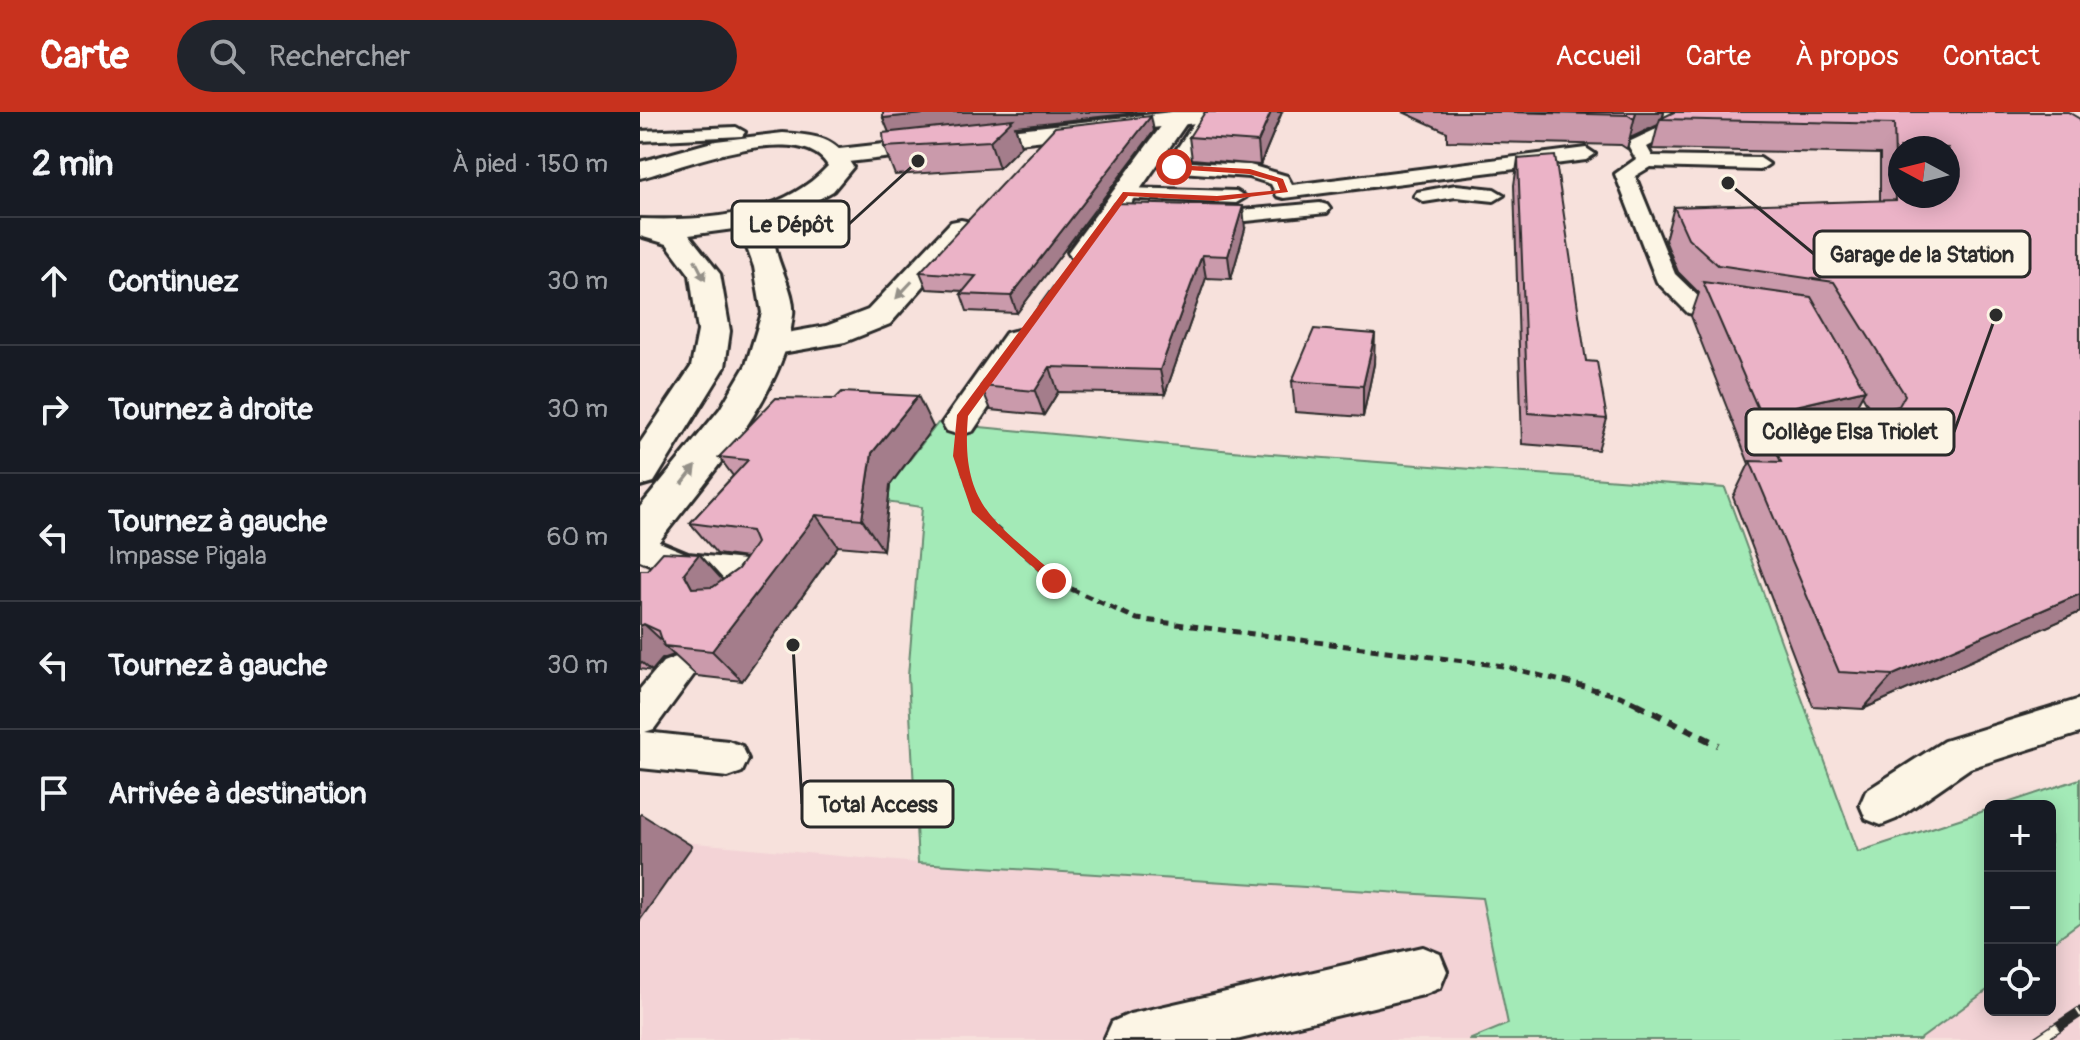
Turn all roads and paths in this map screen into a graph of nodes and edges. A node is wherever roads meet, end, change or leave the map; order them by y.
1 (1232, 112) edge
2 (1193, 117) junction
3 (760, 118) dead end
4 (1668, 121) edge
5 (1053, 130) junction
6 (1696, 130) edge
7 (736, 132) junction
8 (640, 136) edge
9 (714, 145) junction
10 (1586, 154) dead end
11 (839, 156) junction
12 (1024, 161) edge
13 (1646, 161) junction
14 (1760, 164) dead end
15 (645, 166) edge
16 (1284, 192) junction
17 (1494, 195) dead end
18 (1409, 198) dead end
19 (1347, 206) dead end
20 (786, 207) junction
21 (1124, 209) junction
22 (978, 211) edge
23 (1169, 219) edge
24 (640, 227) edge
25 (1063, 278) edge
26 (1036, 316) edge
27 (1759, 317) edge
28 (770, 345) junction
29 (960, 423) joint
30 (640, 473) edge
31 (640, 536) edge
32 (640, 546) edge
33 (734, 605) edge
34 (676, 673) edge
35 (2080, 716) edge
36 (640, 717) edge
37 (1718, 745) dead end
38 (640, 750) edge
39 (728, 759) dead end
40 (1881, 805) dead end
41 (1423, 971) dead end
42 (1130, 1040) edge

1 - 2 main road
2 - 5 main road
2 - 16 lane
2 - 21 main road
3 - 7 main road
4 - 6 lane
4 - 13 lane
5 - 11 main road
5 - 12 main road
7 - 8 lane
7 - 9 main road
9 - 11 main road
9 - 15 main road
10 - 16 lane
11 - 20 main road
13 - 14 lane
13 - 27 lane
16 - 21 lane
17 - 18 lane
19 - 23 lane
20 - 24 main road
20 - 28 main road
21 - 25 main road
22 -> 28 main road
24 -> 30 main road
26 - 29 main road
31 -> 28 main road
29 - 37 path
32 - 33 lane
34 - 36 lane
35 - 40 lane
38 - 39 lane
41 - 42 lane

